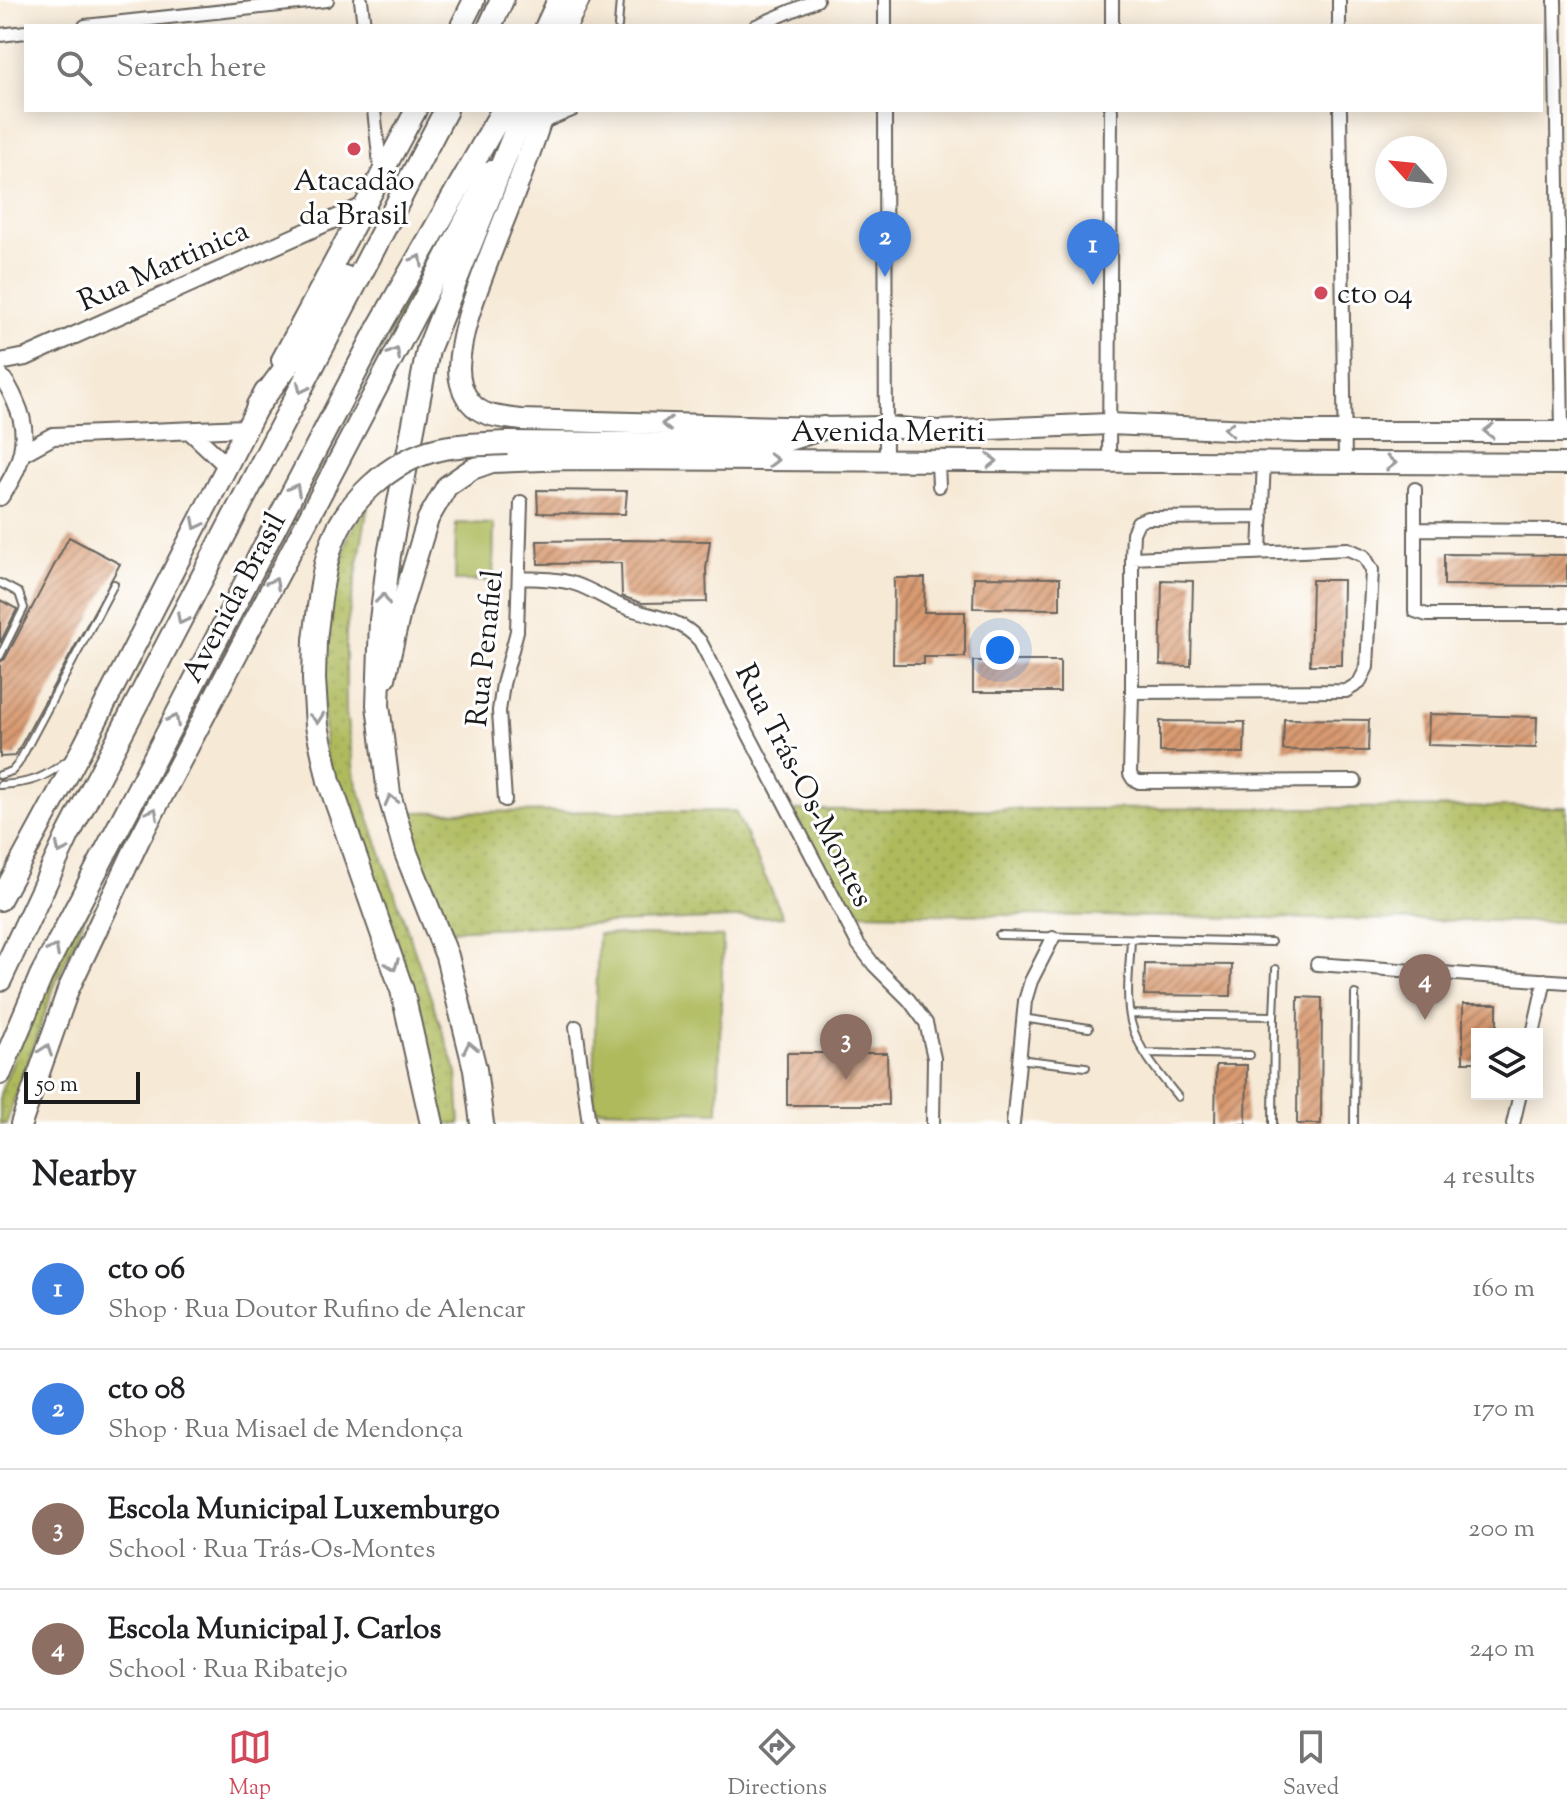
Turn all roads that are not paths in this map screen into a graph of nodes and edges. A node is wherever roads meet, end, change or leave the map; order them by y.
1 (327, 0) edge
2 (361, 0) edge
3 (474, 0) edge
4 (502, 0) edge
5 (559, 0) edge
6 (579, 0) edge
7 (620, 0) edge
8 (817, 0) edge
9 (885, 0) edge
10 (1112, 0) edge
11 (1339, 0) edge
12 (1555, 0) edge
13 (104, 24) edge
14 (364, 24) edge
15 (462, 24) edge
16 (491, 24) edge
17 (562, 24) edge
18 (563, 24) edge
19 (618, 24) edge
20 (761, 24) edge
21 (885, 24) edge
22 (1112, 24) edge
23 (1339, 24) edge
24 (24, 32) edge
25 (0, 35) edge
26 (374, 112) edge
27 (415, 112) edge
28 (445, 112) edge
29 (502, 112) edge
30 (552, 112) edge
31 (885, 112) edge
32 (1111, 112) edge
33 (1340, 112) edge
34 (532, 114) edge
35 (428, 144) junction
36 (381, 177) junction
37 (366, 205) junction
38 (26, 357) junction
39 (0, 362) edge
40 (3, 379) edge
41 (258, 405) junction
42 (23, 420) junction
43 (1109, 424) junction
44 (885, 427) junction
45 (245, 428) junction
46 (823, 428) junction
47 (191, 432) junction
48 (1344, 432) junction
49 (1564, 432) edge
50 (53, 436) junction
51 (22, 453) junction
52 (1109, 460) junction
53 (886, 461) junction
54 (1264, 461) junction
55 (938, 462) junction
56 (1345, 462) junction
57 (1567, 464) edge
58 (226, 465) junction
59 (939, 486) dead end
60 (1415, 489) dead end
61 (0, 497) edge
62 (521, 502) dead end
63 (1262, 517) junction
64 (1415, 529) junction
65 (1567, 530) edge
66 (1260, 551) junction
67 (1132, 558) junction
68 (519, 578) junction
69 (0, 583) edge
70 (114, 584) dead end
71 (1567, 615) edge
72 (0, 656) edge
73 (1132, 692) junction
74 (378, 705) junction
75 (83, 747) junction
76 (0, 775) edge
77 (1355, 781) dead end
78 (0, 785) edge
79 (505, 800) dead end
80 (38, 832) junction
81 (0, 878) edge
82 (0, 900) edge
83 (999, 935) dead end
84 (1053, 938) junction
85 (1131, 939) junction
86 (1271, 942) dead end
87 (1317, 964) dead end
88 (1276, 969) dead end
89 (0, 980) edge
90 (1545, 980) junction
91 (1567, 982) edge
92 (1355, 994) dead end
93 (1130, 1014) junction
94 (1274, 1016) junction
95 (1022, 1018) junction
96 (576, 1027) dead end
97 (1089, 1028) dead end
98 (1534, 1028) edge
99 (1145, 1053) junction
100 (1250, 1055) dead end
101 (1018, 1059) junction
102 (1086, 1067) dead end
103 (0, 1073) edge
104 (1178, 1097) dead end
105 (1519, 1100) edge
106 (21, 1124) edge
107 (432, 1124) edge
108 (482, 1124) edge
109 (589, 1124) edge
110 (933, 1124) edge
111 (1013, 1124) edge
112 (1273, 1124) edge
113 (1354, 1124) edge
114 (1513, 1124) edge

1 - 13 street
2 - 14 street
3 - 15 main road
4 - 16 highway
5 - 17 highway
6 - 18 main road
7 - 19 lane
8 - 20 street
9 - 21 street
10 - 22 street
11 - 23 street
12 - 49 street
24 - 25 street
26 - 36 street
27 - 36 main road
28 - 35 highway, Avenida Brasil
103 -> 29 highway, Avenida Brasil
30 - 34 street
31 - 44 street
32 - 43 street
33 - 48 street
46 -> 34 main road, Avenida Meriti
74 -> 34 highway
106 -> 34 main road, Avenida Brasil
35 - 41 highway
35 -> 89 highway, Avenida Brasil
36 - 37 main road
37 - 38 street, Rua Martinica
37 - 41 main road
38 - 39 street, Rua Martinica
38 - 40 street, Rua Martinica
40 - 42 street
41 - 45 main road
42 - 50 street
42 - 51 street
43 - 44 main road, Avenida Meriti
48 -> 43 main road, Avenida Meriti
43 - 52 street
44 - 46 main road, Avenida Meriti
44 - 53 street
45 - 47 street
45 - 58 main road
46 -> 107 highway, bridge
47 - 50 street
47 - 58 street
49 -> 48 main road, Avenida Meriti
48 - 56 street
50 - 51 street
51 - 61 street
52 - 54 main road, Avenida Meriti
55 -> 52 main road, Avenida Meriti
53 - 55 main road, Avenida Meriti
74 -> 53 main road, Avenida Meriti
54 - 56 main road, Avenida Meriti
54 - 63 street
55 - 59 street
56 -> 57 main road, Avenida Meriti
58 -> 75 main road
60 - 64 street
62 - 68 street, Rua Penafiel
63 - 66 street
63 - 67 street
64 - 65 street
64 - 71 street
66 - 67 street
66 - 73 street
67 - 73 street
68 - 79 street, Rua Penafiel
68 - 110 street, Rua Trás-Os-Montes
69 - 72 lane
70 - 76 lane
73 - 77 street
108 -> 74 highway
75 - 78 lane
75 - 80 main road
80 - 81 main road
80 - 82 main road
83 - 84 lane
84 - 85 lane
84 - 95 street
85 - 86 lane
85 - 93 lane
87 - 90 street
88 - 94 lane
90 - 91 street
90 - 98 street
92 - 113 lane
93 - 94 lane
93 - 99 lane
94 - 112 lane
95 - 97 lane
95 - 101 street
96 - 109 street
99 - 100 lane
99 - 104 lane
101 - 102 lane
101 - 111 street
105 - 114 street

